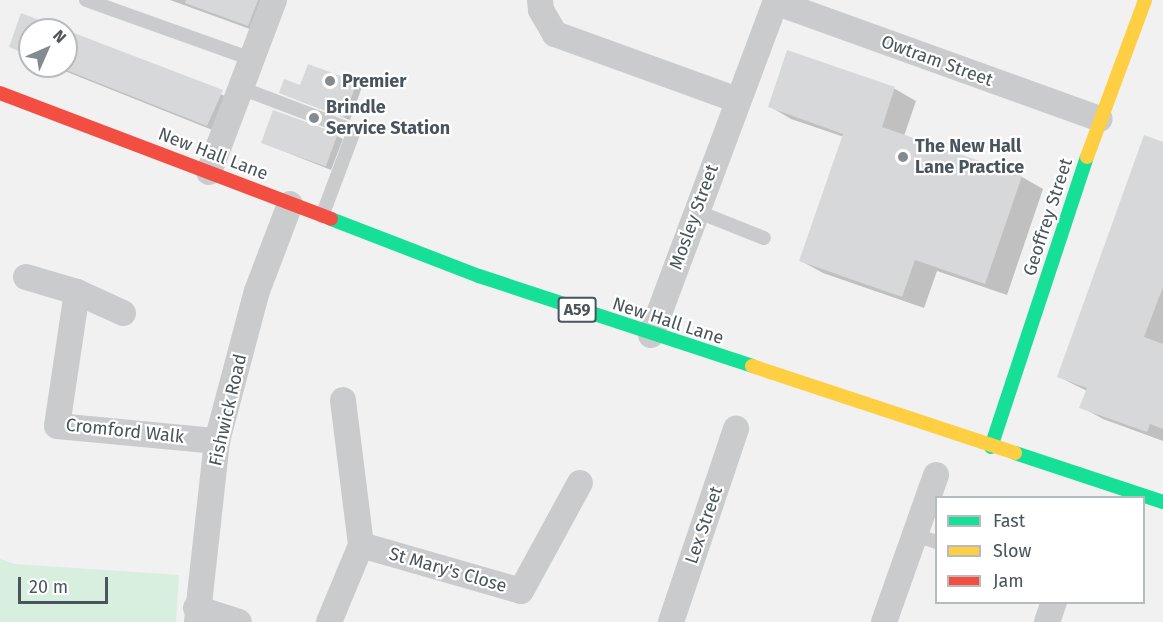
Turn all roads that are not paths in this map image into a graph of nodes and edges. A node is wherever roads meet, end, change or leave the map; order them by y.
1 (86, 0) edge
2 (274, 0) edge
3 (540, 0) edge
4 (1145, 0) edge
5 (775, 1) edge
6 (252, 60) junction
7 (241, 88) junction
8 (0, 93) edge
9 (737, 100) junction
10 (1100, 119) junction
11 (1066, 169) dead end
12 (209, 172) junction
13 (1081, 174) junction
14 (290, 204) junction
15 (696, 211) junction
16 (322, 216) junction
17 (764, 238) dead end
18 (26, 277) dead end
19 (77, 292) junction
20 (123, 313) dead end
21 (651, 335) junction
22 (343, 400) dead end
23 (736, 429) dead end
24 (217, 441) junction
25 (991, 447) junction
26 (936, 475) dead end
27 (580, 483) dead end
28 (1144, 496) edge
29 (1145, 496) edge
30 (1163, 502) edge
31 (926, 539) edge
32 (361, 545) junction
33 (1054, 604) edge
34 (196, 615) edge
35 (239, 622) edge
36 (329, 622) edge
37 (671, 622) edge
38 (884, 622) edge
39 (1047, 622) edge

1 - 6 lane
2 - 6 street
3 - 9 street
4 - 10 main road, Geoffrey Street
5 - 9 street, Mosley Street
5 - 10 street, Owtram Street
6 - 7 street
7 - 12 street
7 - 16 lane
8 - 12 main road, New Hall Lane / A59
9 - 15 street, Mosley Street
10 - 13 main road, Geoffrey Street
11 - 13 lane
12 - 14 main road, New Hall Lane / A59
13 - 25 main road, Geoffrey Street
14 - 16 main road, New Hall Lane / A59
14 - 24 street, Fishwick Road
15 - 17 lane
15 - 21 street, Mosley Street
16 - 21 main road, New Hall Lane / A59
18 - 19 street
19 - 20 street
19 - 24 street, Cromford Walk
21 - 25 main road, New Hall Lane / A59
22 - 32 street
23 - 37 street, Lex Street
24 - 34 street, Fishwick Road
25 - 28 main road, New Hall Lane / A59
26 - 31 street
27 - 32 street, St Mary's Close
29 - 30 main road, New Hall Lane / A59
31 - 38 street
32 - 36 street
33 - 39 street
34 - 35 street

